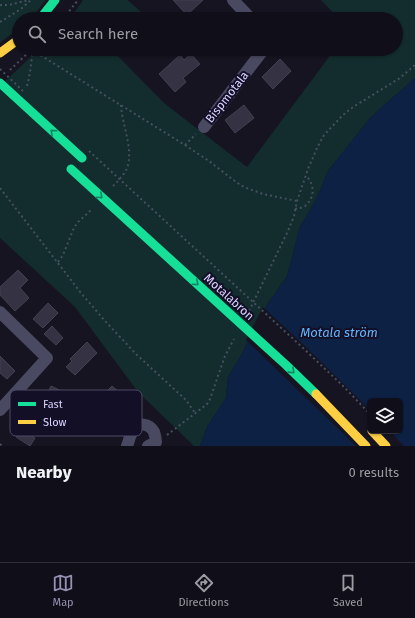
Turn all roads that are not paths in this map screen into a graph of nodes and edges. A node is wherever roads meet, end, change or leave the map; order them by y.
1 (55, 0) edge
2 (233, 0) edge
3 (46, 12) edge
4 (244, 12) edge
5 (12, 44) edge
6 (0, 53) edge
7 (259, 56) edge
8 (2, 79) edge
9 (204, 127) road end
10 (84, 161) dead end
11 (68, 167) dead end
12 (0, 312) edge
13 (18, 390) edge
14 (10, 399) edge
15 (0, 410) edge
16 (142, 424) edge
17 (375, 434) edge
18 (131, 436) edge
19 (127, 446) edge
20 (148, 446) edge
21 (366, 446) edge
22 (386, 446) edge

1 - 3 main road
2 - 4 street
5 - 6 main road
7 - 9 street, Bispmotala
10 -> 8 main road
11 -> 21 main road, Motalabron, bridge
12 - 13 street
14 - 15 street
16 - 20 street
17 - 22 main road
18 - 19 street

